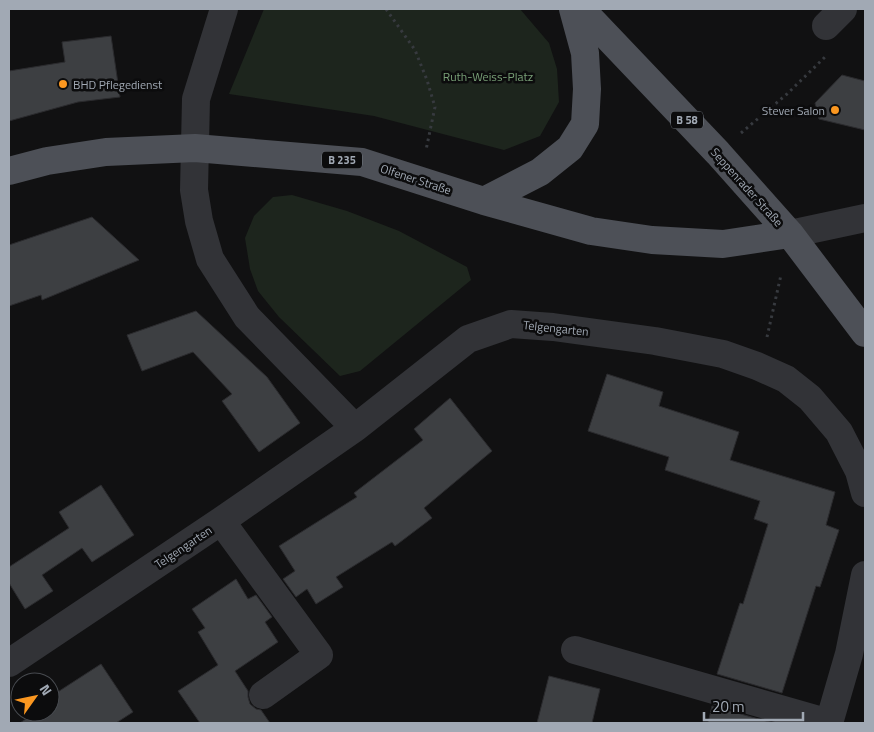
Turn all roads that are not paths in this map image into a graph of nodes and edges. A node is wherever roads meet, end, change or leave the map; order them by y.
1 (224, 9) edge
2 (573, 9) edge
3 (581, 9) edge
4 (194, 148) junction
5 (9, 171) edge
6 (484, 201) junction
7 (865, 218) edge
8 (790, 234) junction
9 (865, 334) edge
10 (355, 428) junction
11 (865, 493) edge
12 (221, 521) junction
13 (865, 575) edge
14 (574, 650) dead end
15 (9, 663) edge
16 (263, 695) dead end
17 (829, 723) edge

1 - 4 street
2 - 6 main road
3 - 8 main road, Seppenrader Straße / B 58
4 - 5 main road, Olfener Straße / B 235
4 - 6 main road, Olfener Straße / B 235
4 - 10 street
6 - 8 main road, Olfener Straße / B 235
7 - 8 street
8 - 9 main road, B 58
10 - 11 street, Telgengarten
10 - 12 street, Telgengarten
12 - 15 street, Telgengarten
12 - 16 street
13 - 17 street
14 - 17 street

